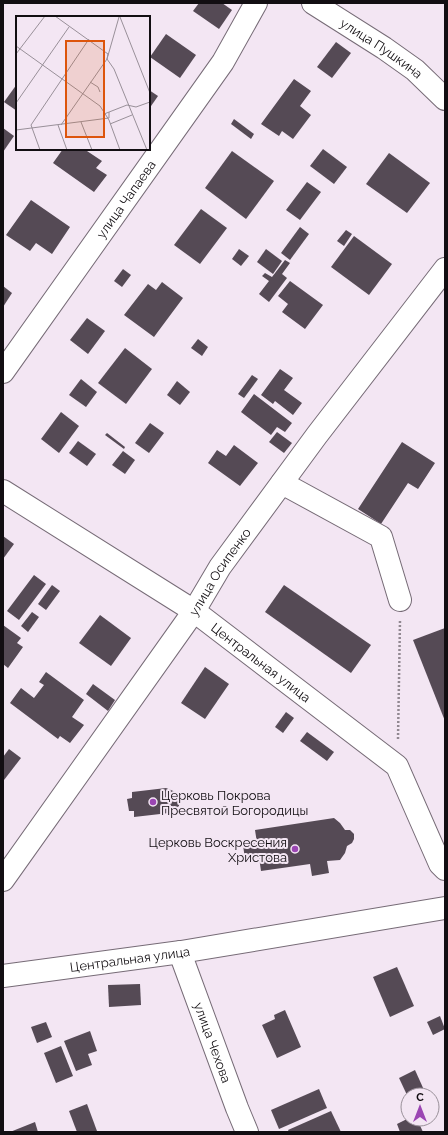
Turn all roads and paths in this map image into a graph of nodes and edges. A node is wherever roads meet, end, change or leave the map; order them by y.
1 (256, 3) edge
2 (313, 3) edge
3 (445, 98) edge
4 (445, 269) edge
5 (3, 372) edge
6 (282, 483) junction
7 (3, 491) edge
8 (400, 600) joint
9 (194, 612) junction
10 (397, 766) junction
11 (443, 865) edge
12 (3, 880) edge
13 (445, 908) edge
14 (181, 952) junction
15 (3, 976) edge
16 (247, 1132) edge

1 - 5 street, улица Чапаева
2 - 3 street, улица Пушкина
4 - 6 street, улица Осипенко
6 - 8 street
6 - 9 street, улица Осипенко
7 - 9 street, Центральная улица
8 - 10 path
9 - 10 street, Центральная улица
9 - 12 street, улица Осипенко
10 - 11 street, Центральная улица
13 - 14 street, Центральная улица
14 - 15 street, Центральная улица
14 - 16 street, улица Чехова

